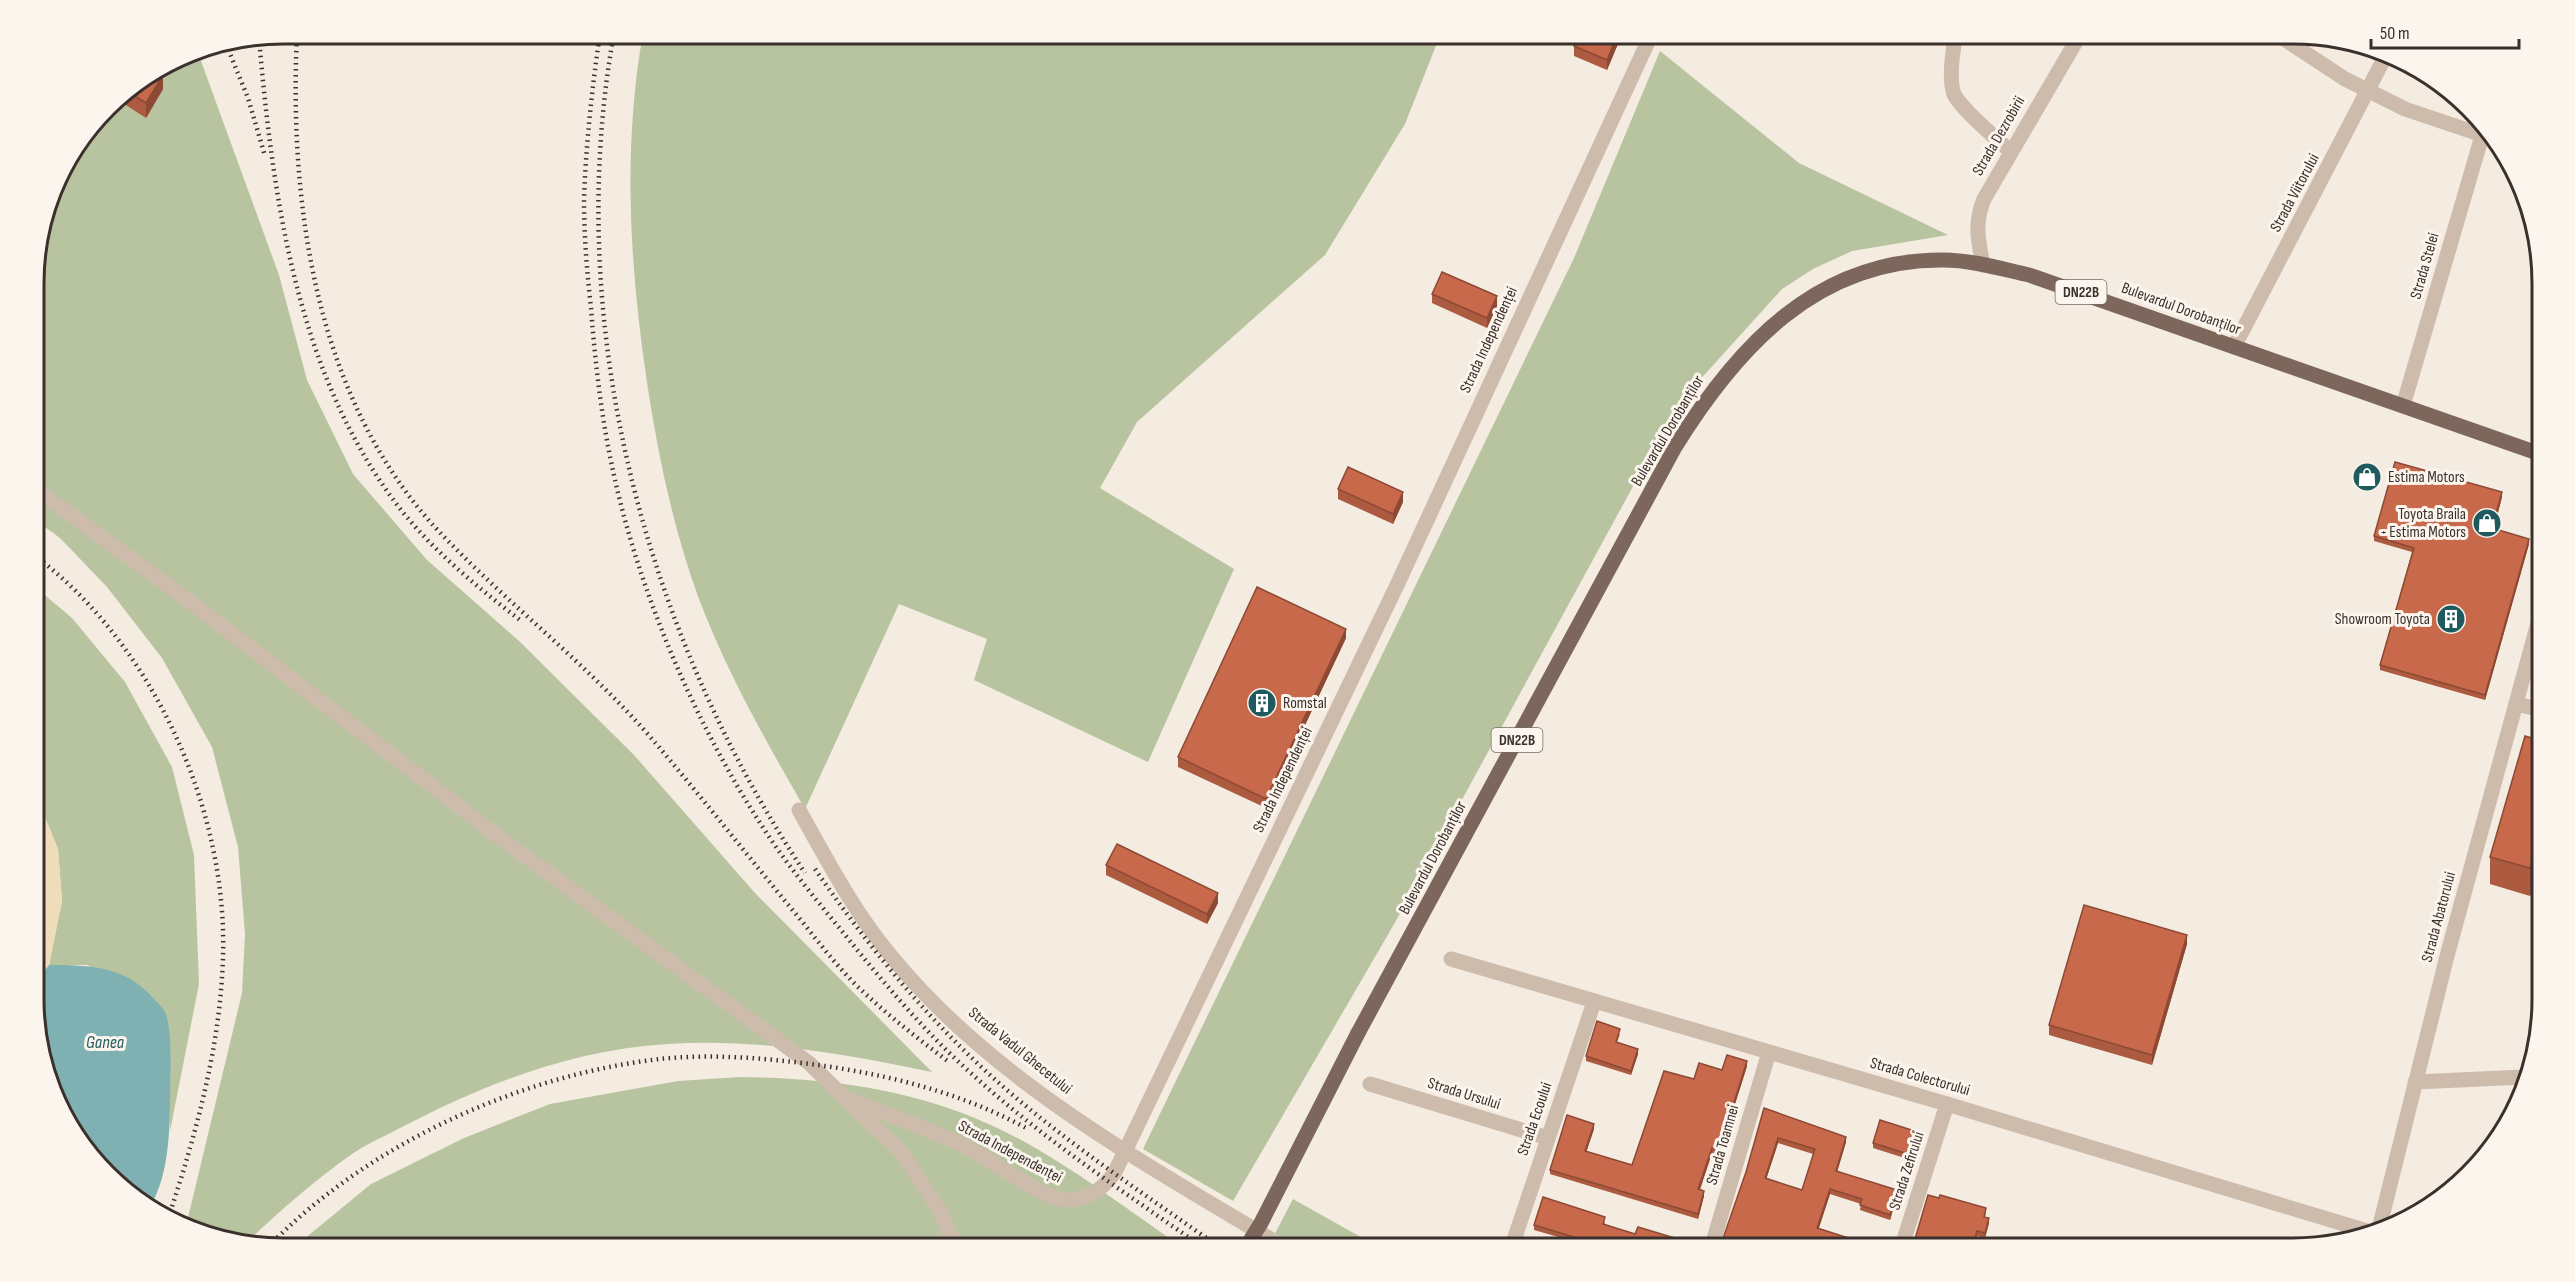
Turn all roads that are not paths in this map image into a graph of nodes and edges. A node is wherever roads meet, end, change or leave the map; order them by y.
1 (1647, 44) edge
2 (1954, 44) edge
3 (2074, 44) edge
4 (2291, 44) edge
5 (2383, 62) edge
6 (2369, 92) junction
7 (2480, 135) edge
8 (2488, 145) edge
9 (2010, 151) junction
10 (1983, 265) junction
11 (2234, 347) junction
12 (2403, 406) junction
13 (2532, 451) edge
14 (44, 495) edge
15 (2532, 646) edge
16 (2517, 704) junction
17 (2532, 708) edge
18 (799, 810) dead end
19 (1451, 959) dead end
20 (1594, 1002) junction
21 (1769, 1052) junction
22 (2518, 1077) edge
23 (2415, 1082) junction
24 (1370, 1084) dead end
25 (850, 1100) junction
26 (1947, 1104) junction
27 (1548, 1138) junction
28 (1126, 1151) junction
29 (2380, 1222) edge
30 (2361, 1228) edge
31 (951, 1238) edge
32 (1252, 1238) edge
33 (1269, 1238) edge
34 (1515, 1238) edge
35 (1714, 1238) edge
36 (1904, 1238) edge

1 - 28 street, Strada Independenței
2 - 9 street
3 - 9 street, Strada Dezrobirii
4 - 6 street
5 - 6 street, Strada Viitorului
6 - 7 street
6 - 11 street, Strada Viitorului
8 - 12 street, Strada Stelei
9 - 10 street, Strada Dezrobirii
10 - 11 main road, Bulevardul Dorobanților / DN22B
10 - 32 main road, Bulevardul Dorobanților / DN22B, bridge
11 - 12 main road, Bulevardul Dorobanților / DN22B
12 - 13 main road, Bulevardul Dorobanților / DN22B
14 - 25 street
15 - 16 street, Strada Abatorului
16 - 17 street
16 - 23 street, Strada Abatorului
18 - 28 street, Strada Vadul Ghecetului
19 - 20 street, Strada Colectorului
20 - 21 street, Strada Colectorului
20 - 27 street, Strada Ecoului
21 - 26 street, Strada Colectorului
21 - 35 street, Strada Toamnei
22 - 23 street
23 - 29 street, Strada Abatorului
24 - 27 street, Strada Ursului
25 - 28 street, Strada Independenței
25 - 31 street
26 - 30 street, Strada Colectorului
26 - 36 street, Strada Zefirului
27 - 34 street, Strada Ecoului
28 - 33 street, Strada Vadul Ghecetului

